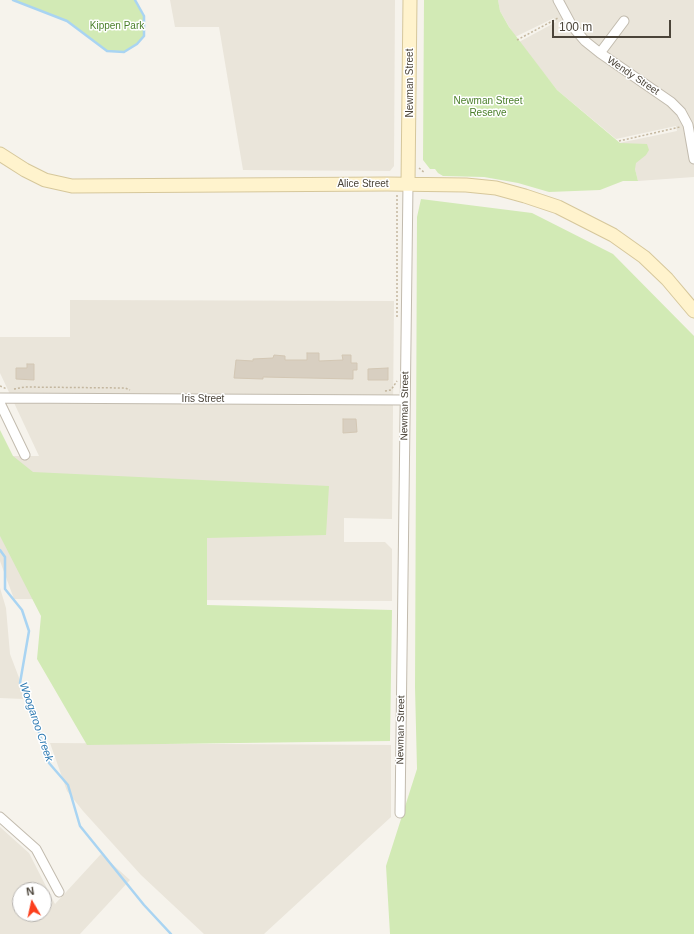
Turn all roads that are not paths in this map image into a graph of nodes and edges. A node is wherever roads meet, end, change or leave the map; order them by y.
1 (410, 0) edge
2 (558, 0) edge
3 (624, 21) dead end
4 (600, 53) junction
5 (0, 154) edge
6 (694, 159) edge
7 (408, 184) junction
8 (694, 311) edge
9 (0, 398) edge
10 (405, 400) junction
11 (0, 403) edge
12 (25, 455) dead end
13 (400, 813) dead end
14 (0, 817) edge
15 (60, 892) dead end

1 - 7 street, Newman Street
2 - 4 street, Wendy Street
3 - 4 street
4 - 6 street, Wendy Street
5 - 7 street, Alice Street
7 - 8 street, Alice Street
7 - 10 street, Newman Street
9 - 10 street, Iris Street
10 - 13 street, Newman Street
11 - 12 street
14 - 15 street

